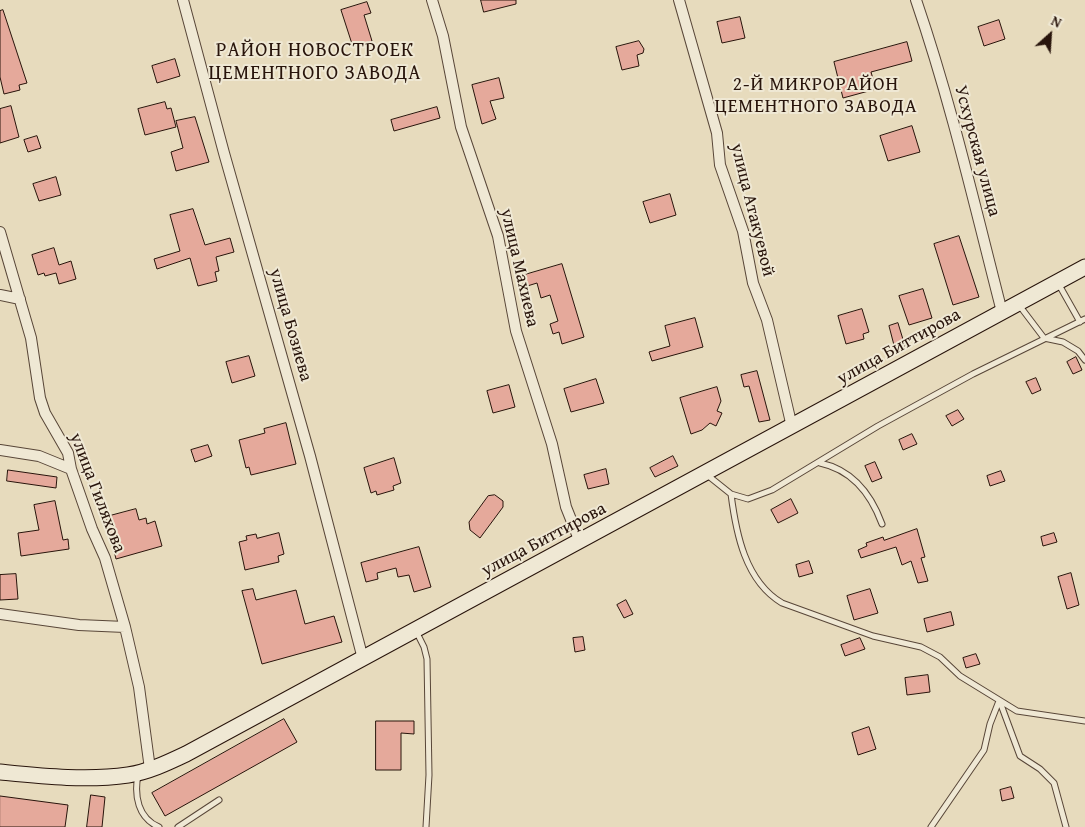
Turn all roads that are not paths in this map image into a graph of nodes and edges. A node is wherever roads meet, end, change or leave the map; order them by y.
1 (183, 0) edge
2 (432, 0) edge
3 (679, 0) edge
4 (916, 0) edge
5 (0, 232) edge
6 (1085, 267) edge
7 (1058, 282) junction
8 (0, 296) edge
9 (20, 298) junction
10 (1017, 303) junction
11 (1002, 312) junction
12 (1082, 320) edge
13 (1044, 338) junction
14 (1085, 360) edge
15 (792, 427) junction
16 (0, 450) edge
17 (820, 463) junction
18 (71, 469) junction
19 (706, 474) junction
20 (731, 494) junction
21 (882, 524) dead end
22 (580, 542) junction
23 (0, 614) edge
24 (124, 627) junction
25 (416, 630) junction
26 (363, 659) junction
27 (999, 701) junction
28 (1085, 721) edge
29 (144, 771) junction
30 (0, 772) edge
31 (219, 800) dead end
32 (159, 827) edge
33 (178, 827) edge
34 (426, 827) edge
35 (932, 827) edge
36 (1066, 827) edge

1 - 26 street, улица Бозиева
2 - 22 street, улица Махиева
3 - 15 street, улица Атакуевой
4 - 11 street, Усхурская улица
5 - 9 street, улица Гиляхова
6 - 7 street, улица Биттирова
7 - 10 street, улица Биттирова
7 - 12 lane
8 - 9 street
9 - 18 street, улица Гиляхова
10 - 11 street, улица Биттирова
10 - 13 lane
11 - 15 street, улица Биттирова
12 - 13 lane
13 - 14 lane
13 - 17 lane
15 - 19 street, улица Биттирова
16 - 18 street
17 - 20 lane
17 - 21 lane
18 - 24 street, улица Гиляхова
19 - 20 lane
19 - 22 street, улица Биттирова
20 - 27 lane
22 - 25 street, улица Биттирова
23 - 24 street
24 - 29 street, улица Гиляхова
25 - 26 street, улица Биттирова
25 - 34 lane
26 - 29 street, улица Биттирова
27 - 28 lane
27 - 35 lane
27 - 36 lane
29 - 30 street, улица Биттирова
29 - 32 lane
31 - 33 lane

